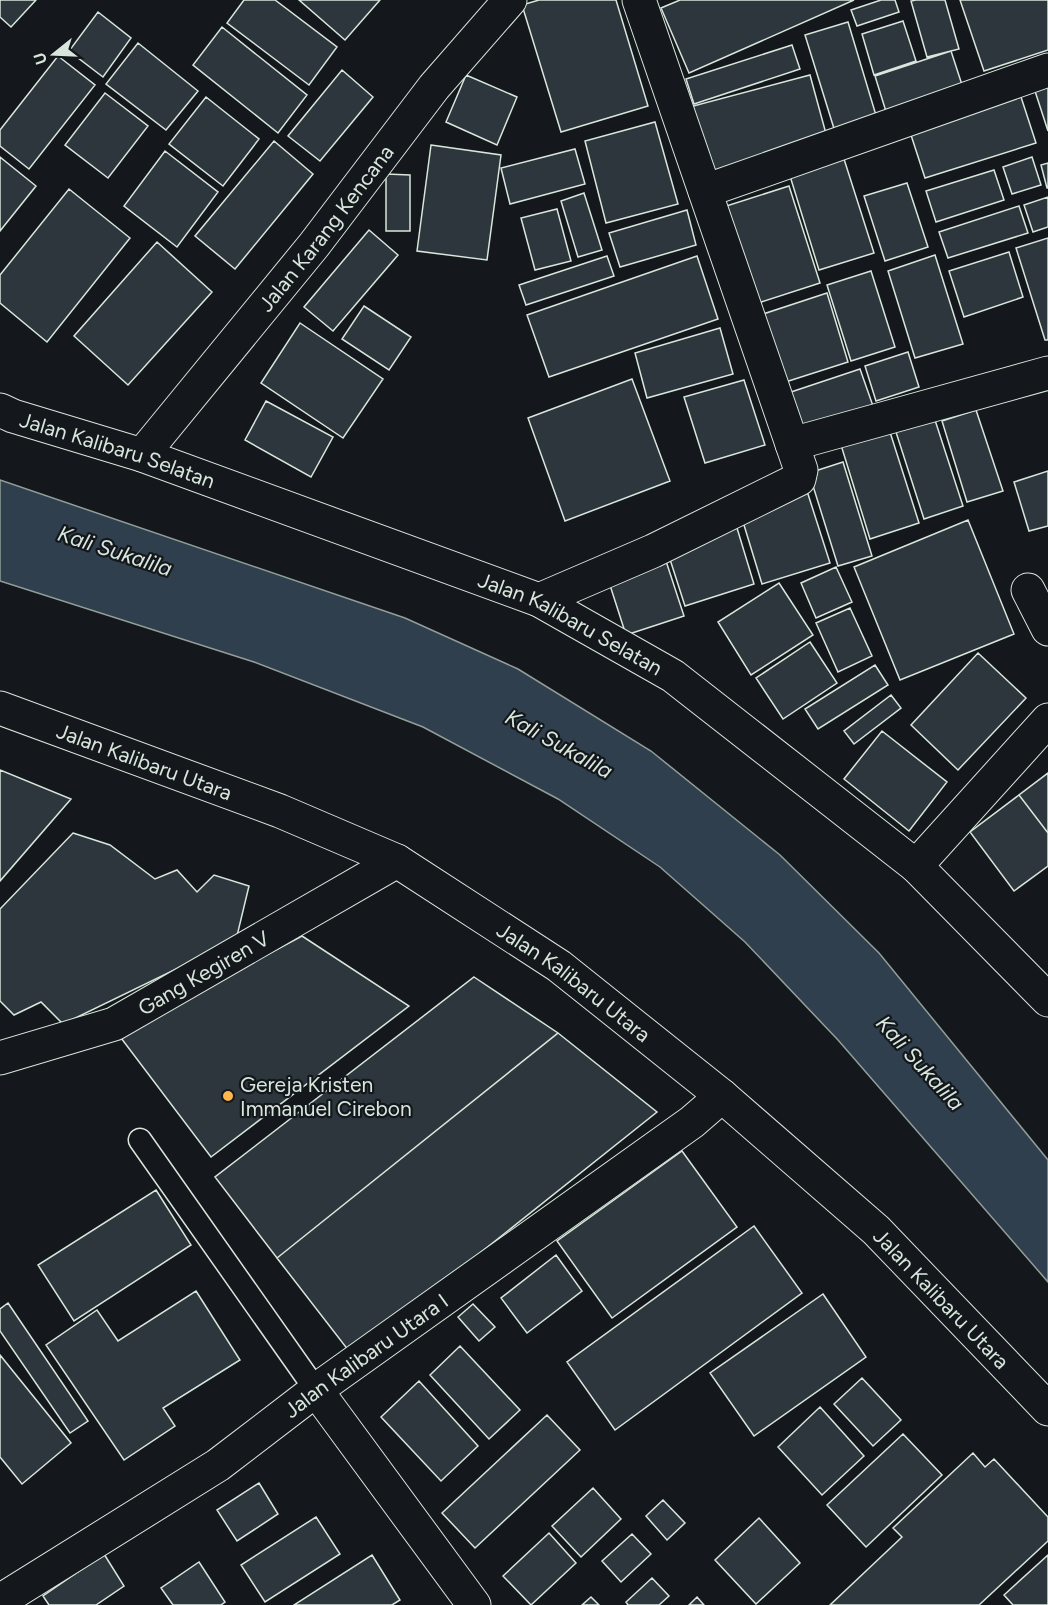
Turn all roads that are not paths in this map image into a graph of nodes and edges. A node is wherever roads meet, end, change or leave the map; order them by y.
1 (510, 0) edge
2 (639, 0) edge
3 (1048, 70) edge
4 (705, 191) junction
5 (1048, 373) edge
6 (0, 410) edge
7 (792, 444) junction
8 (142, 455) junction
9 (1028, 590) dead end
10 (538, 600) junction
11 (1048, 629) edge
12 (0, 708) edge
13 (1048, 720) edge
14 (397, 861) junction
15 (916, 866) junction
16 (1048, 1000) edge
17 (0, 1058) edge
18 (722, 1096) junction
19 (140, 1140) dead end
20 (316, 1390) junction
21 (1048, 1409) edge
22 (0, 1601) edge
23 (474, 1605) edge

1 - 8 street, Jalan Karang Kencana
2 - 4 street
3 - 4 street
4 - 7 street
5 - 7 street
6 - 8 street, Jalan Kalibaru Selatan
7 - 10 street
8 - 10 street, Jalan Kalibaru Selatan
9 - 11 street
10 - 15 street, Jalan Kalibaru Selatan
12 - 14 street, Jalan Kalibaru Utara
13 - 15 street
14 - 17 street, Gang Kegiren V
14 - 18 street, Jalan Kalibaru Utara
15 - 16 street, Jalan Kalibaru Selatan
18 - 20 street, Jalan Kalibaru Utara I
18 - 21 street, Jalan Kalibaru Utara
19 - 20 lane
20 - 22 street, Jalan Kalibaru Utara I
20 - 23 street

